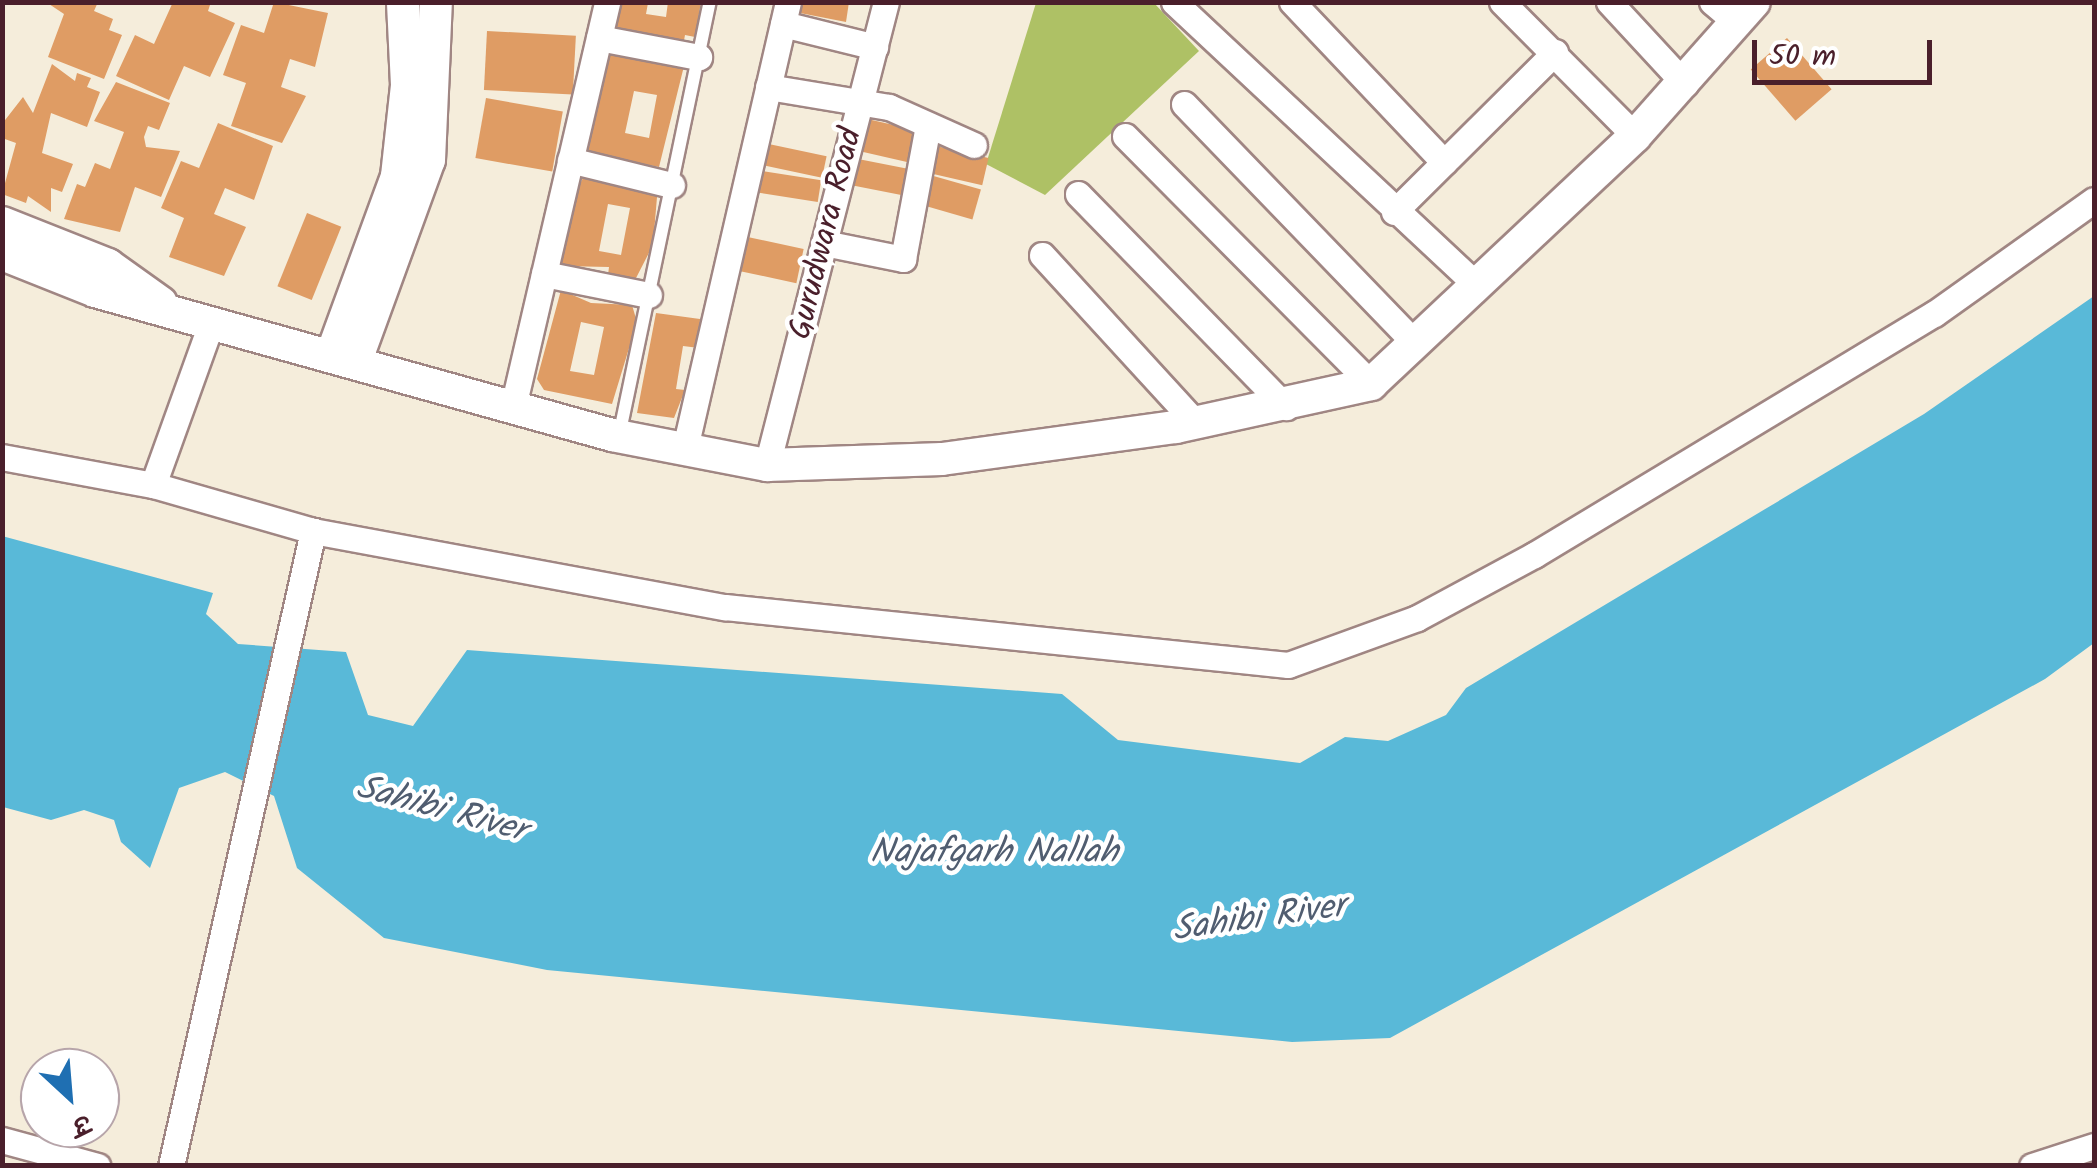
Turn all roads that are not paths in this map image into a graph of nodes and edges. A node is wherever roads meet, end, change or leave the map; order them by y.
1 (403, 2) edge
2 (436, 2) edge
3 (608, 2) edge
4 (710, 2) edge
5 (886, 2) edge
6 (1174, 2) edge
7 (1292, 2) edge
8 (1502, 2) edge
9 (1609, 2) edge
10 (1783, 2) edge
11 (786, 13) edge
12 (1733, 17) edge
13 (599, 38) junction
14 (875, 46) junction
15 (1554, 52) junction
16 (699, 57) junction
17 (1685, 84) junction
18 (768, 86) junction
19 (1184, 104) dead end
20 (859, 106) junction
21 (928, 125) junction
22 (1125, 136) dead end
23 (1635, 136) junction
24 (974, 145) dead end
25 (570, 160) junction
26 (1444, 162) junction
27 (672, 185) junction
28 (1078, 194) dead end
29 (2094, 200) edge
30 (1394, 212) junction
31 (2, 223) edge
32 (824, 243) junction
33 (2, 254) edge
34 (1042, 256) dead end
35 (544, 274) junction
36 (1478, 286) junction
37 (648, 295) junction
38 (164, 306) junction
39 (212, 322) junction
40 (1416, 344) junction
41 (344, 358) junction
42 (1371, 384) junction
43 (513, 408) junction
44 (1286, 408) junction
45 (1196, 423) junction
46 (619, 436) junction
47 (686, 448) junction
48 (2, 456) edge
49 (767, 465) junction
50 (153, 485) junction
51 (313, 530) junction
52 (2, 1140) edge
53 (2086, 1154) edge
54 (98, 1166) edge
55 (171, 1166) edge
56 (2032, 1166) edge

1 - 41 street
2 - 41 street
3 - 13 street
4 - 16 lane
5 - 14 street, Gurudwara Road
6 - 30 street
7 - 26 street
8 - 15 street
9 - 17 street
10 - 12 street
11 - 14 street
11 - 18 street
12 - 17 street
13 - 16 street
13 - 25 street
14 - 20 street, Gurudwara Road
15 - 23 street
15 - 26 street
16 - 27 lane
17 - 23 street
18 - 20 street
18 - 47 street
19 - 40 street
20 - 21 street
20 - 32 street, Gurudwara Road
21 - 24 street
21 - 32 street
22 - 42 street
23 - 36 street
25 - 27 street
25 - 35 street
26 - 30 street
27 - 37 lane
28 - 44 street
29 - 51 street
30 - 36 street
31 - 38 street
32 - 49 street, Gurudwara Road
33 - 38 street
34 - 45 street
35 - 37 street
35 - 43 street
36 - 40 street
37 - 46 lane
38 - 39 street
39 - 41 street
39 - 50 street
40 - 42 street
41 - 43 street
42 - 44 street
43 - 46 street
44 - 45 street
45 - 49 street
46 - 47 street
47 - 49 street
48 - 50 street
50 - 51 street
51 - 55 street
52 - 54 street
53 - 56 street

